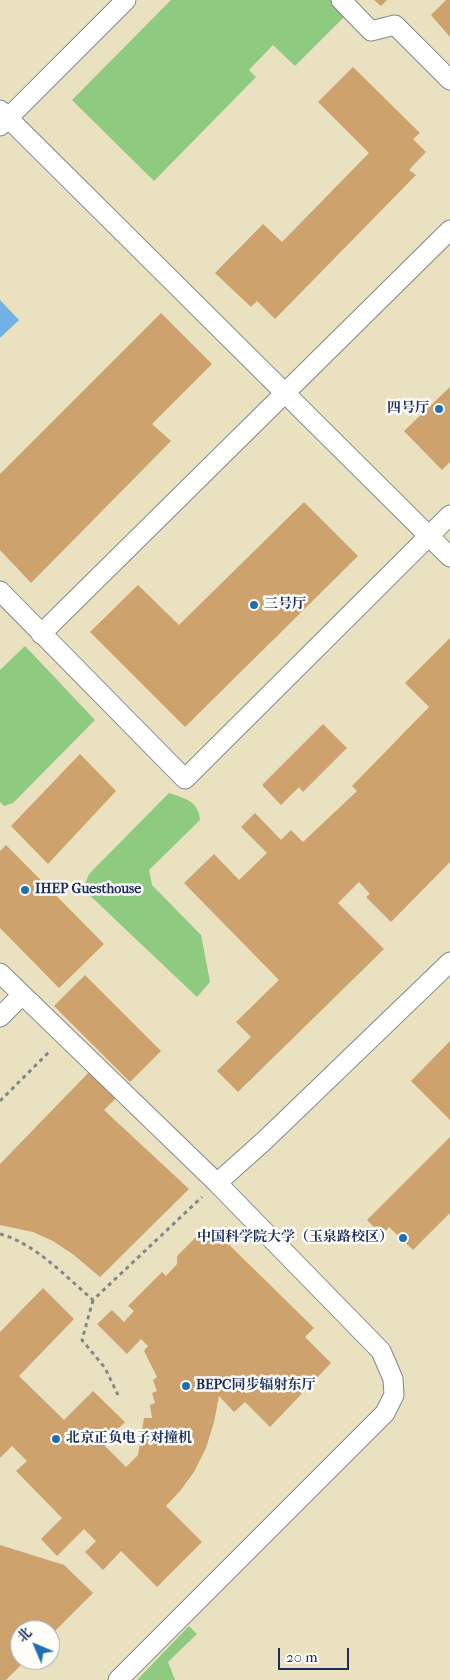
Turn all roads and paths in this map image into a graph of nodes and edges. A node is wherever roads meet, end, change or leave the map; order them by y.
1 (126, 0) edge
2 (341, 0) edge
3 (450, 80) edge
4 (3, 118) edge
5 (450, 230) edge
6 (285, 393) junction
7 (450, 514) edge
8 (429, 536) junction
9 (450, 557) edge
10 (0, 592) edge
11 (41, 634) junction
12 (450, 962) edge
13 (0, 973) edge
14 (22, 994) junction
15 (0, 1016) edge
16 (64, 1036) junction
17 (0, 1100) edge
18 (217, 1183) junction
19 (0, 1234) edge
20 (92, 1300) junction
21 (118, 1395) dead end
22 (118, 1680) edge

1 - 4 street
2 - 3 street
4 - 6 street
5 - 6 street
6 - 8 street
6 - 11 street
7 - 8 street
8 - 9 street
8 - 11 street
10 - 11 street
12 - 18 street
13 - 14 street
14 - 15 street
14 - 16 street
16 - 17 path
16 - 18 street
18 - 20 path
18 - 22 street
19 - 20 path
20 - 21 path

